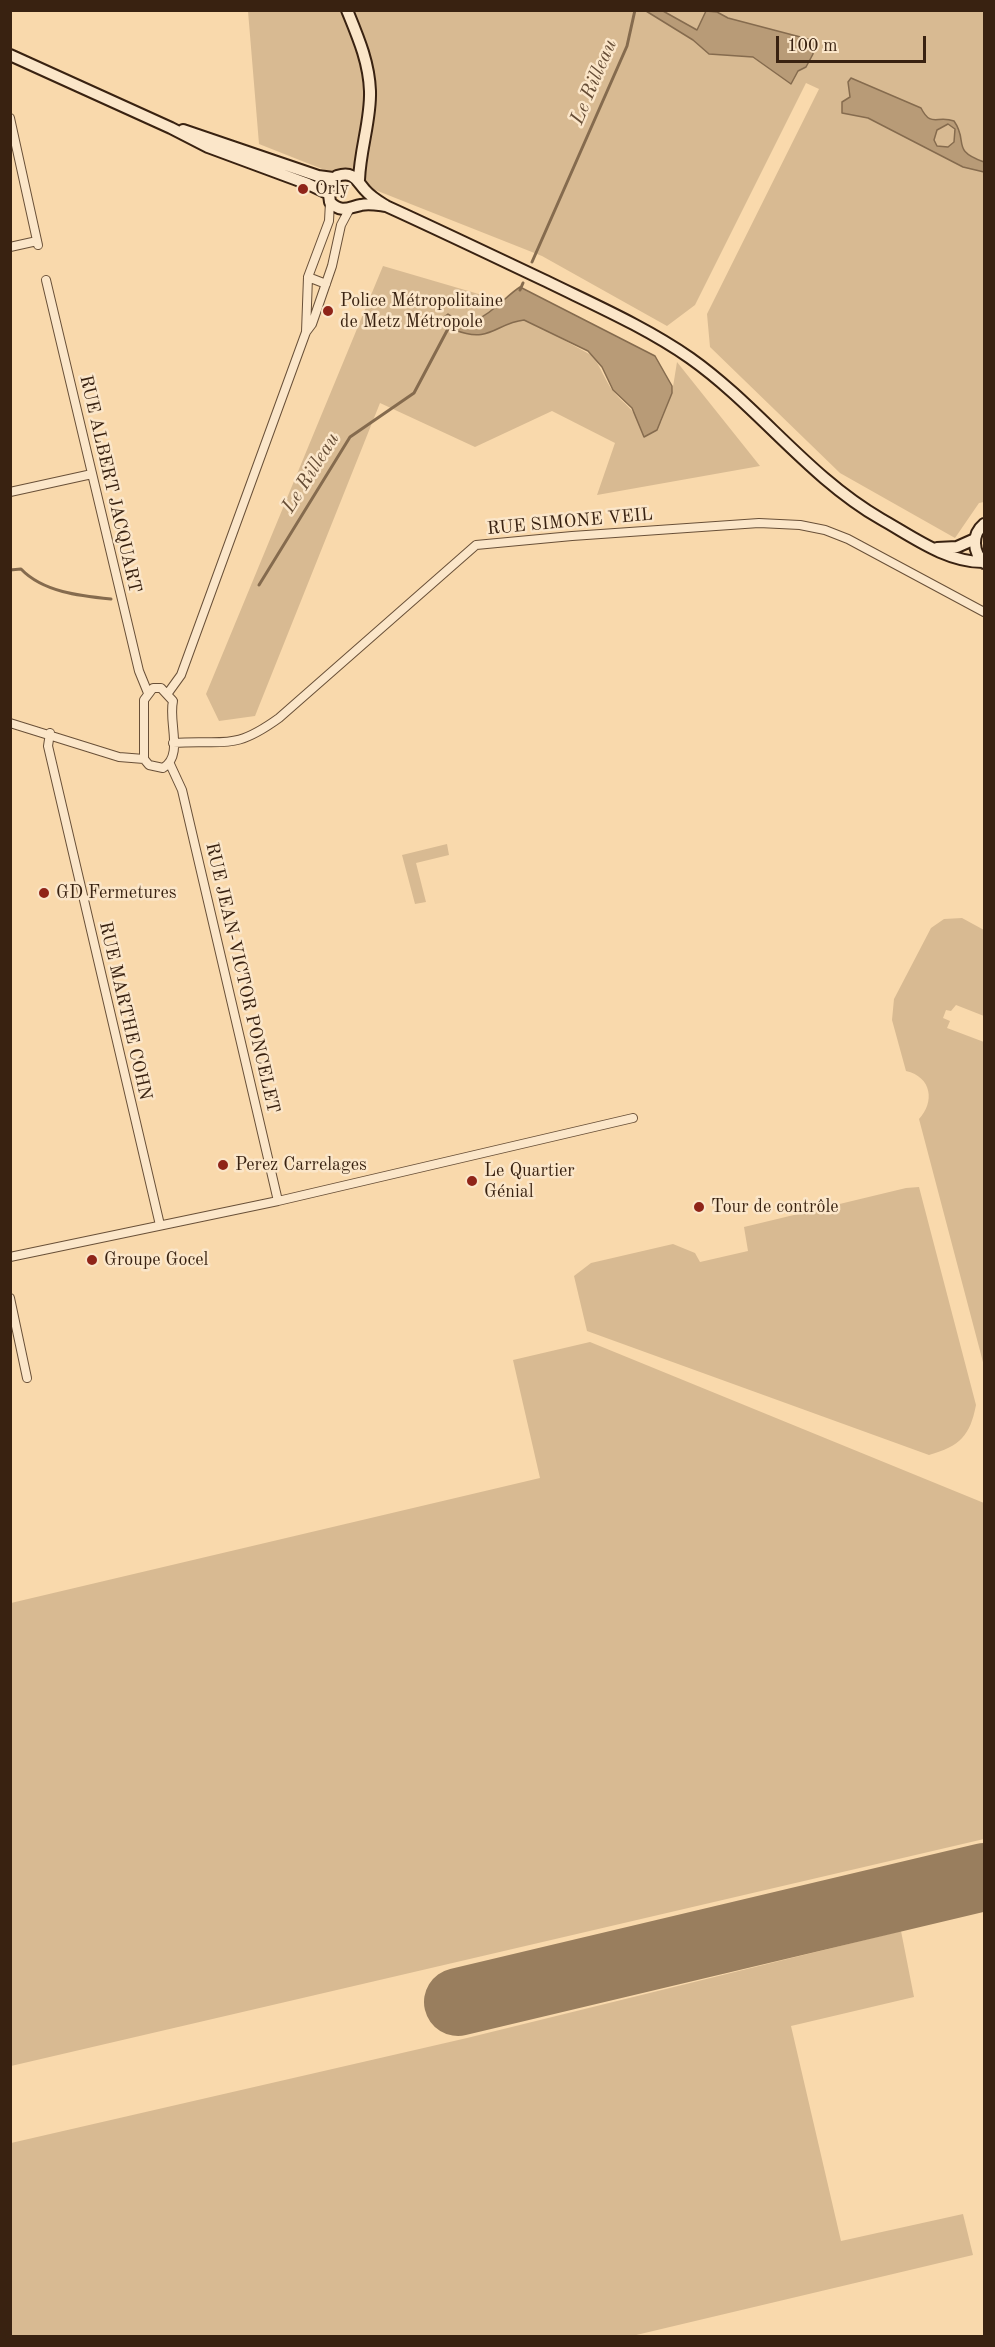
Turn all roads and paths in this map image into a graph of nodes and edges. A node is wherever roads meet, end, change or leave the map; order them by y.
1 (347, 10) edge
2 (10, 55) edge
3 (10, 118) edge
4 (171, 128) junction
5 (360, 152) junction
6 (338, 176) junction
7 (361, 184) junction
8 (329, 198) junction
9 (386, 206) junction
10 (354, 207) junction
11 (10, 247) edge
12 (308, 278) junction
13 (46, 280) dead end
14 (326, 284) junction
15 (306, 332) junction
16 (92, 474) junction
17 (10, 492) edge
18 (984, 524) edge
19 (975, 539) junction
20 (934, 548) junction
21 (984, 563) edge
22 (984, 612) edge
23 (148, 693) junction
24 (168, 693) junction
25 (10, 723) edge
26 (51, 733) junction
27 (173, 743) junction
28 (144, 759) junction
29 (170, 764) junction
30 (633, 1118) dead end
31 (278, 1201) junction
32 (160, 1225) junction
33 (10, 1257) edge
34 (10, 1298) edge
35 (27, 1378) dead end

1 - 5 main road
2 - 4 main road
3 - 11 street
4 - 6 main road
4 - 8 main road
5 - 6 main road
5 - 7 main road
6 - 7 main road
6 - 8 main road
7 - 9 main road
7 - 10 main road
8 - 10 main road
8 - 12 street
9 - 10 main road
9 - 20 main road
10 - 14 street
12 - 14 street
12 - 15 street
13 - 16 street, RUE ALBERT JACQUART
14 - 15 street
15 - 24 street
16 - 17 street
16 - 23 street, RUE ALBERT JACQUART
18 - 19 main road
19 - 20 main road
19 - 21 main road
20 - 21 main road
22 - 27 street, RUE SIMONE VEIL
23 - 24 street
23 - 28 street
24 - 27 street
25 - 26 street
26 - 28 street
26 - 32 street, RUE MARTHE COHN
27 - 29 street
28 - 29 street
29 - 31 street, RUE JEAN-VICTOR PONCELET
30 - 31 street
31 - 32 street
32 - 33 street
34 - 35 street

